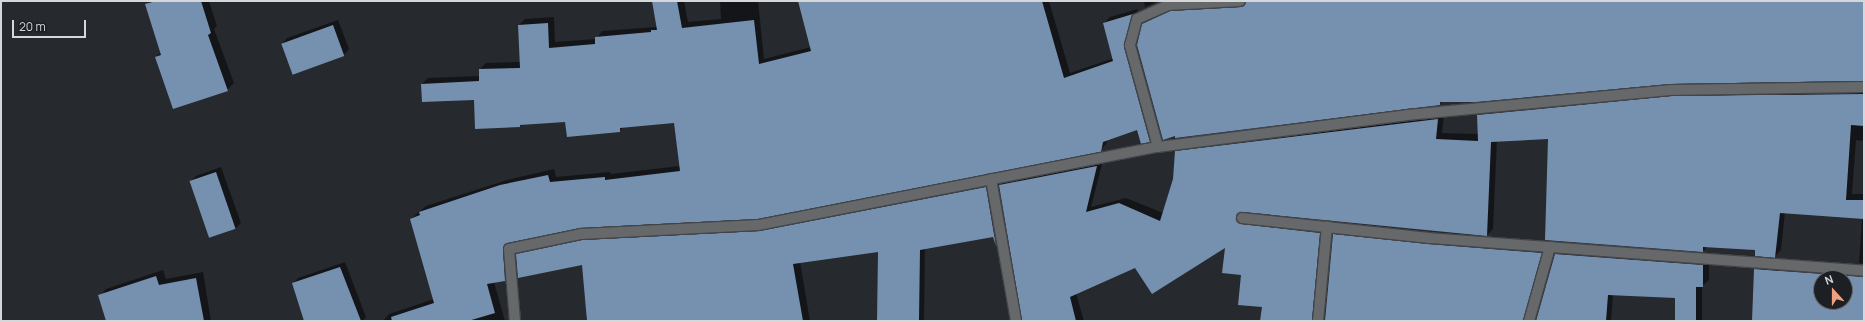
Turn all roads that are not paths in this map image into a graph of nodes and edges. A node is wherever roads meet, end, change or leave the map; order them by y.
1 (1240, 1) edge
2 (1864, 87) edge
3 (1158, 146) junction
4 (991, 180) junction
5 (1242, 218) dead end
6 (1327, 226) junction
7 (1550, 247) junction
8 (1864, 271) edge
9 (515, 321) edge
10 (1016, 321) edge
11 (1318, 321) edge
12 (1529, 321) edge

1 - 3 street
2 - 3 street
3 - 4 street
4 - 9 street
4 - 10 street
5 - 6 street
6 - 7 street
6 - 11 street
7 - 8 street
7 - 12 street

